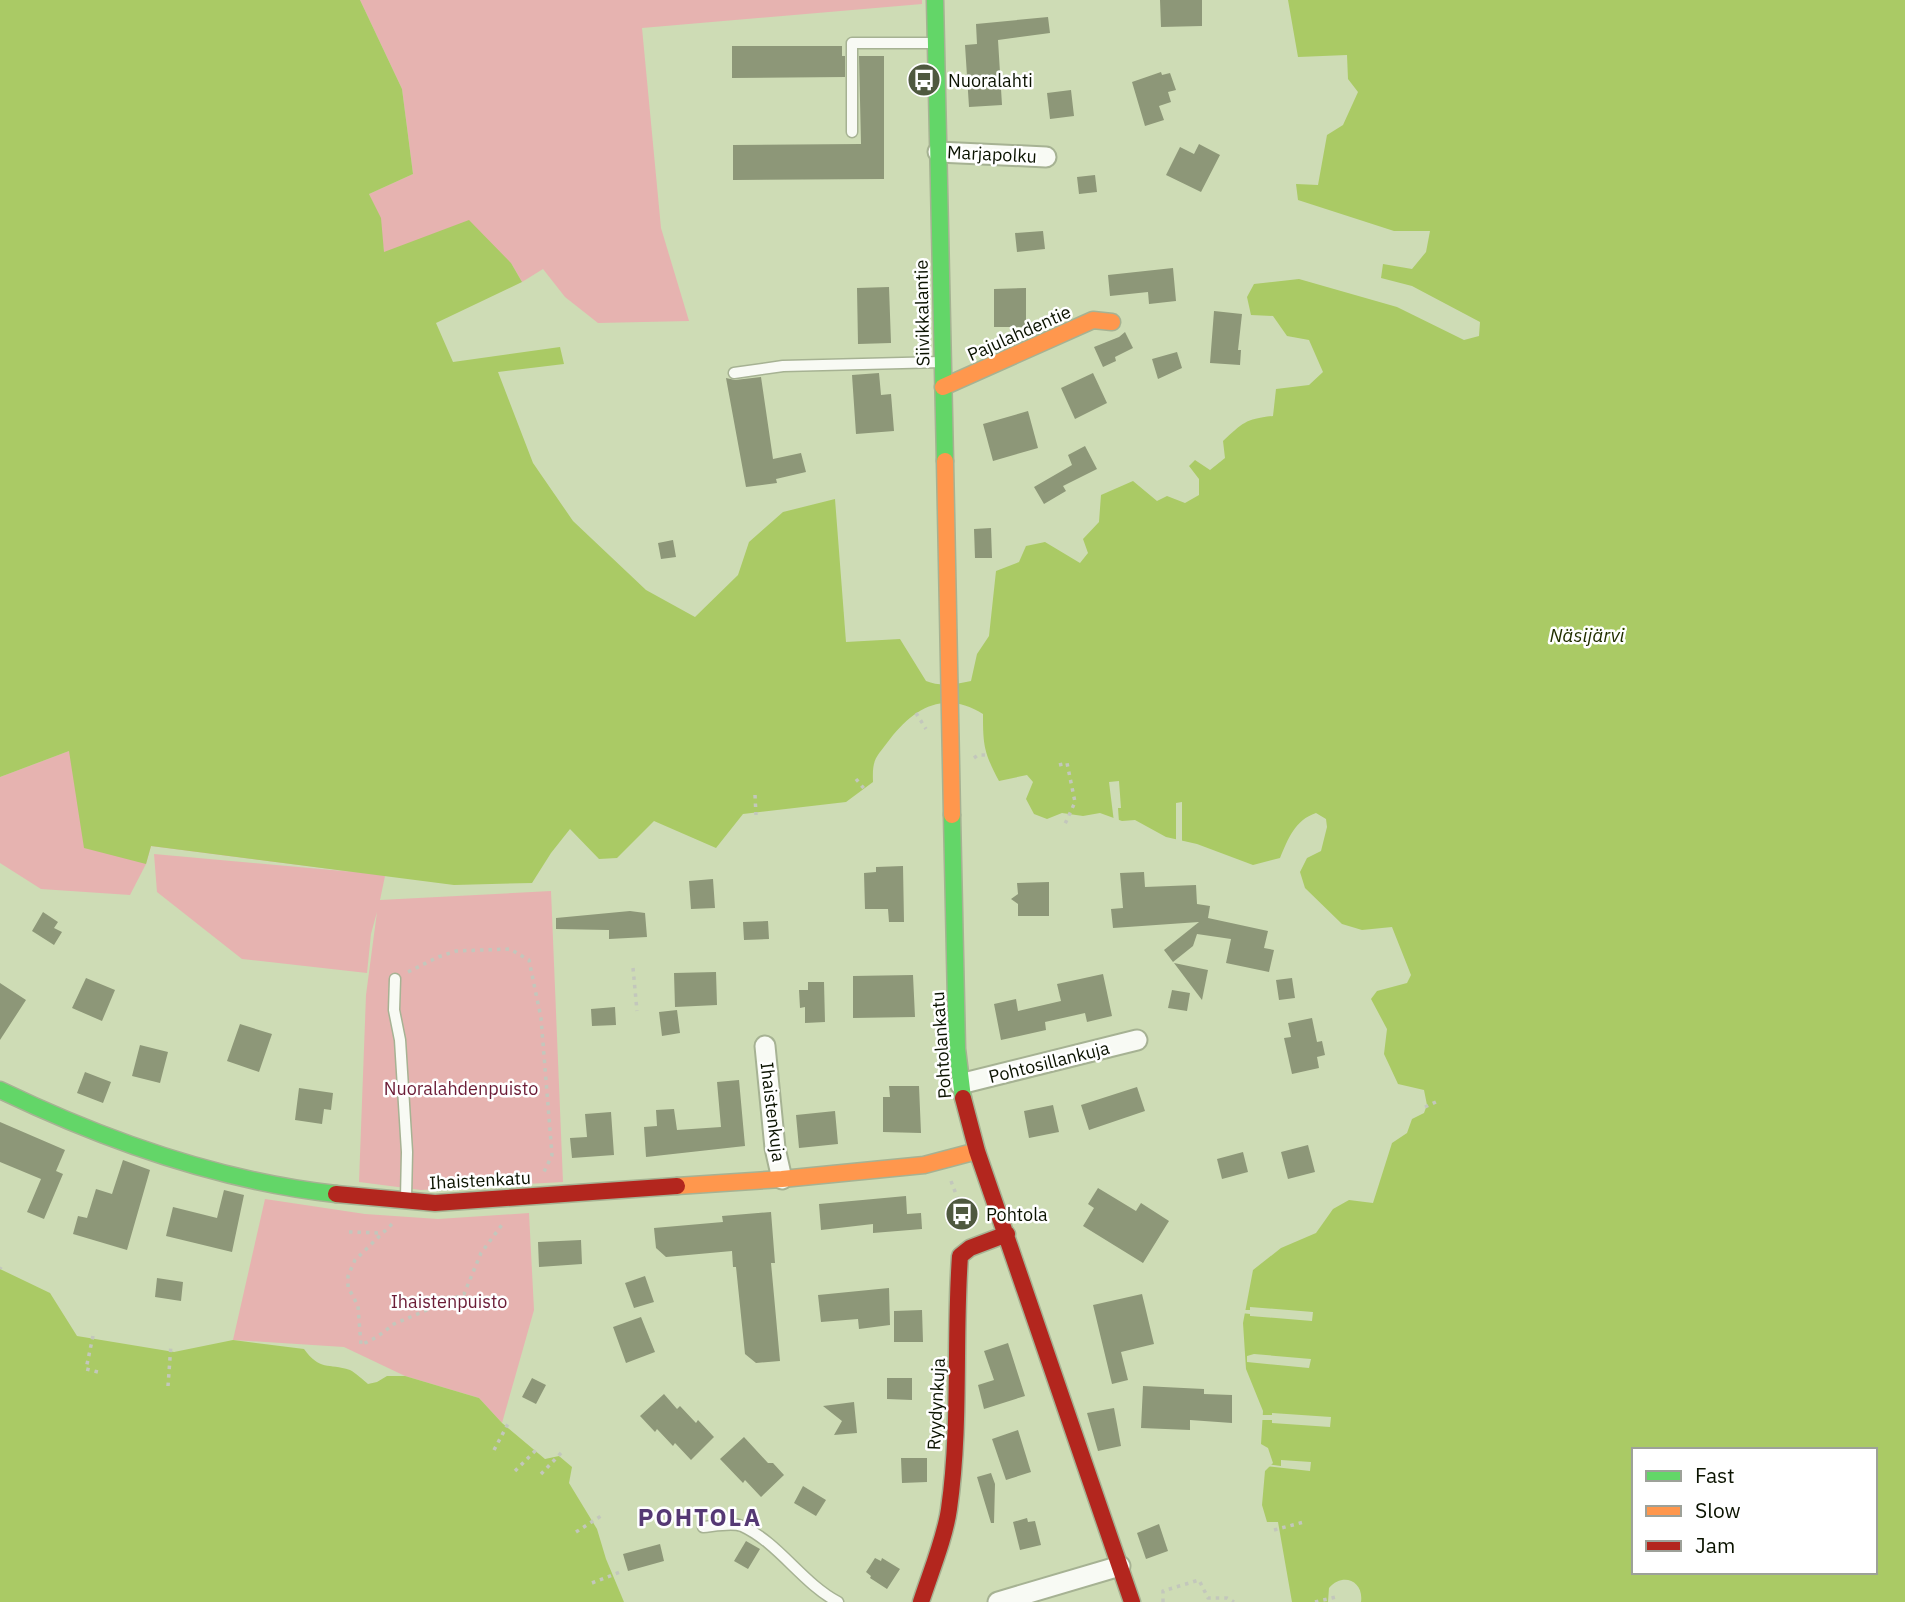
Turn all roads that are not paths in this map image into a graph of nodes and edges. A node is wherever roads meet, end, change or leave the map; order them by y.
1 (935, 0) edge
2 (936, 43) junction
3 (852, 132) dead end
4 (938, 152) junction
5 (1046, 158) dead end
6 (1112, 322) dead end
7 (943, 362) junction
8 (734, 373) dead end
9 (943, 387) junction
10 (948, 626) joint
11 (394, 979) road end
12 (1137, 1040) dead end
13 (765, 1046) dead end
14 (960, 1084) junction
15 (0, 1090) edge
16 (977, 1151) junction
17 (782, 1179) junction
18 (406, 1202) junction
19 (1007, 1234) junction
20 (703, 1527) dead end
21 (1120, 1566) junction
22 (838, 1602) edge
23 (921, 1602) edge
24 (998, 1602) edge
25 (1132, 1602) edge

1 - 2 main road, Siivikkalantie
2 - 3 lane
2 - 4 main road, Siivikkalantie
4 - 5 street, Marjapolku
4 - 7 main road, Siivikkalantie
6 - 9 main road, Pajulahdentie
7 - 8 lane
7 - 9 main road, Siivikkalantie
9 - 10 main road, Siivikkalantie
10 - 14 main road, Pohtolankatu
11 - 18 lane
12 - 14 street, Pohtosillankuja
13 - 17 street, Ihaistenkuja
14 - 16 main road, Pohtolankatu
15 - 18 main road, Ihaistenkatu
16 - 17 main road, Ihaistenkatu
16 - 19 main road, Pohtolankatu
17 - 18 main road, Ihaistenkatu
19 - 21 main road, Pohtolankatu
19 - 23 main road, Ryydynkuja
20 - 22 lane
21 - 24 street
21 - 25 main road, Pohtolankatu

